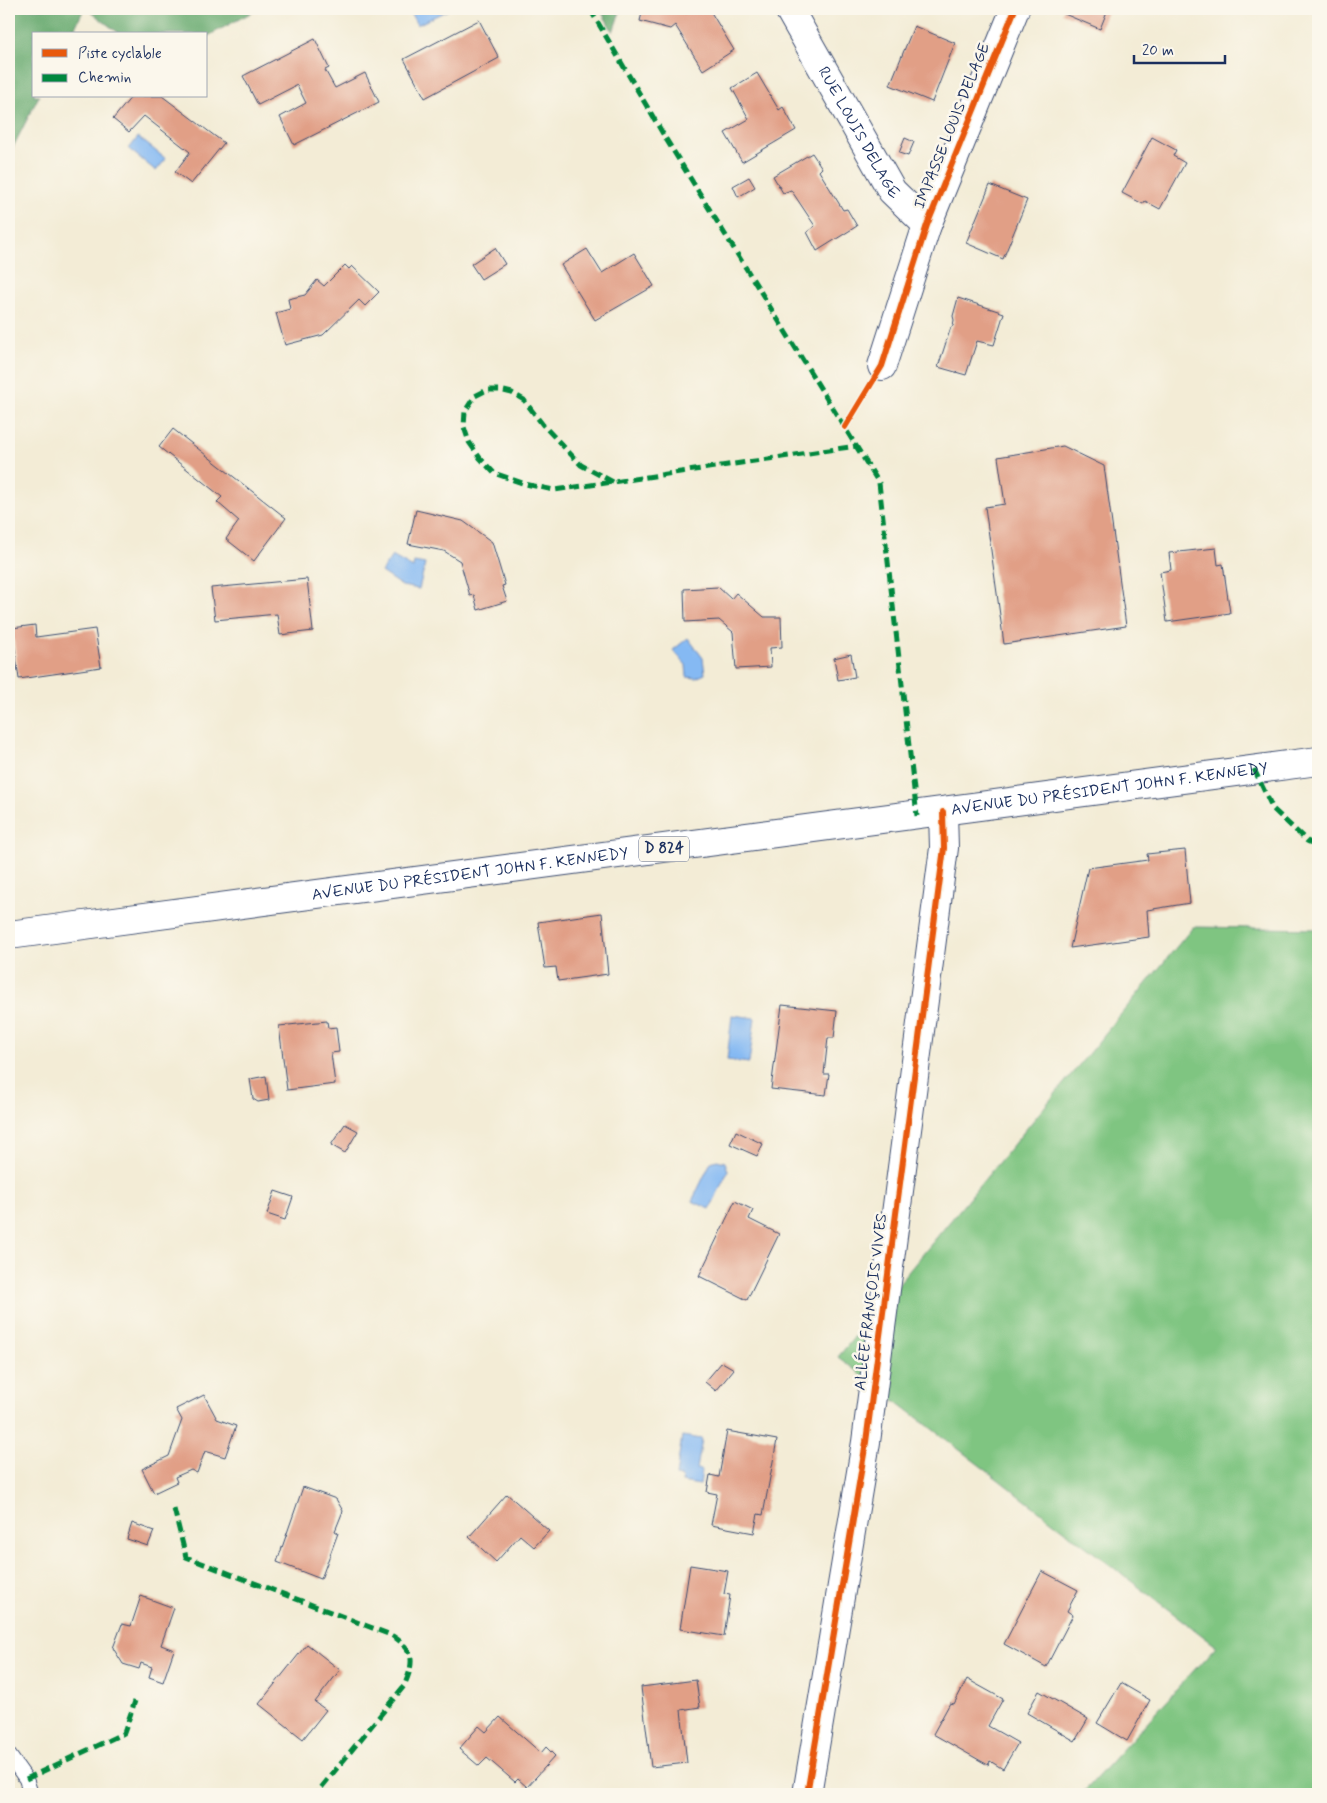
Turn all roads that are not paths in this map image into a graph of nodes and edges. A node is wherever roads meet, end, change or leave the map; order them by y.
1 (789, 9) edge
2 (1014, 9) edge
3 (927, 225) junction
4 (882, 366) road end
5 (1318, 761) edge
6 (943, 812) junction
7 (9, 935) edge
8 (9, 1755) edge
9 (31, 1794) edge
10 (807, 1794) edge

1 - 3 street, RUE LOUIS DELAGE
2 - 3 street, IMPASSE LOUIS DELAGE
3 - 4 street
5 - 6 street, AVENUE DU PRÉSIDENT JOHN F. KENNEDY / D 824
6 - 7 street, AVENUE DU PRÉSIDENT JOHN F. KENNEDY / D 824
6 - 10 street, ALLÉE FRANÇOIS VIVES
8 - 9 lane

